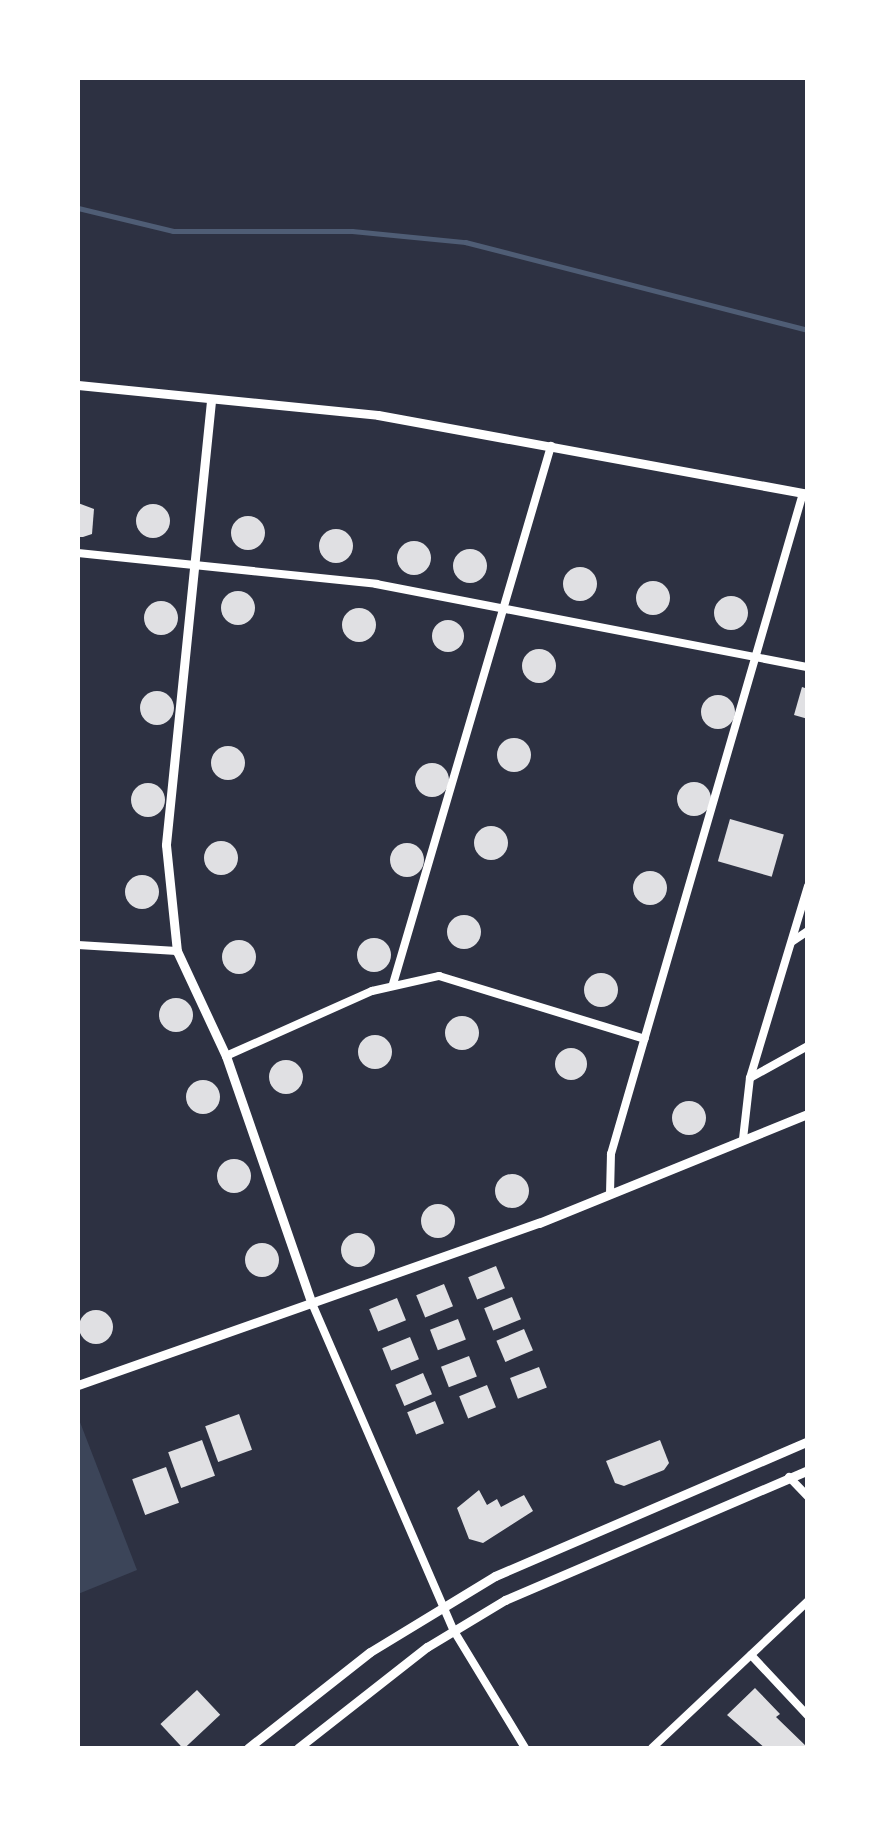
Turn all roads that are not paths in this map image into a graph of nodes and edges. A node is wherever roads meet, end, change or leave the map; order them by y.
1 (78, 385) edge
2 (211, 401) junction
3 (551, 446) junction
4 (805, 493) edge
5 (78, 554) edge
6 (192, 564) junction
7 (505, 606) junction
8 (761, 656) junction
9 (808, 667) edge
10 (808, 886) edge
11 (808, 931) edge
12 (792, 941) junction
13 (78, 945) edge
14 (177, 951) junction
15 (393, 984) junction
16 (645, 1039) junction
17 (808, 1046) edge
18 (226, 1056) junction
19 (750, 1078) junction
20 (808, 1114) edge
21 (743, 1139) junction
22 (610, 1194) junction
23 (311, 1301) junction
24 (78, 1385) edge
25 (808, 1441) edge
26 (808, 1470) edge
27 (789, 1477) junction
28 (808, 1497) edge
29 (808, 1601) edge
30 (444, 1608) junction
31 (454, 1631) junction
32 (751, 1655) junction
33 (808, 1716) edge
34 (248, 1748) edge
35 (298, 1748) edge
36 (525, 1748) edge
37 (652, 1748) edge

1 - 2 street
2 - 3 street
2 - 6 street
3 - 4 street
3 - 7 street
4 - 8 street
5 - 6 street
6 - 7 street
6 - 14 street
7 - 8 street
7 - 15 street
8 - 9 street
8 - 16 street
10 - 12 street
11 - 12 street
12 - 19 street
13 - 14 street
14 - 18 street
15 - 16 street
15 - 18 street
16 - 22 street
17 - 19 street
18 - 23 street
19 - 21 street
20 - 21 street
21 - 22 street
22 - 23 street
23 - 24 street
23 - 30 street
25 - 30 street
26 - 27 street
27 - 28 street
27 - 31 street
29 - 32 street
30 - 31 street
30 - 34 street
31 - 35 street
31 - 36 street
32 - 33 street
32 - 37 street

